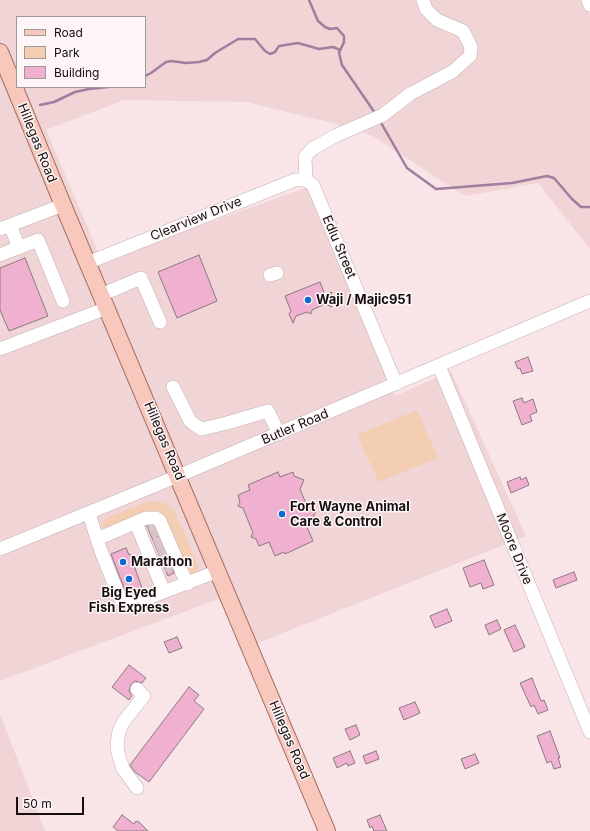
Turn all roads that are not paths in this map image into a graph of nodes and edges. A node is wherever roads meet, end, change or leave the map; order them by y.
1 (423, 0) edge
2 (588, 0) edge
3 (590, 5) edge
4 (0, 52) edge
5 (306, 180) junction
6 (63, 205) junction
7 (2, 228) edge
8 (18, 248) junction
9 (0, 255) edge
10 (87, 262) junction
11 (63, 301) dead end
12 (104, 301) junction
13 (590, 301) edge
14 (160, 322) dead end
15 (0, 349) edge
16 (438, 366) junction
17 (396, 384) junction
18 (174, 386) dead end
19 (279, 434) junction
20 (178, 476) junction
21 (89, 514) junction
22 (136, 523) junction
23 (153, 531) junction
24 (97, 539) junction
25 (0, 549) edge
26 (163, 554) junction
27 (218, 571) junction
28 (187, 584) junction
29 (164, 592) junction
30 (137, 690) dead end
31 (590, 732) edge
32 (136, 788) dead end
33 (327, 831) edge

1 - 5 street
2 - 3 street
4 - 6 main road, Hillegas Road
5 - 10 street, Clearview Drive
5 - 17 street, Edlu Street
6 - 7 street
6 - 10 main road, Hillegas Road
7 - 8 street
8 - 9 street
8 - 11 street
10 - 12 main road, Hillegas Road
12 - 14 street
12 - 15 street
12 - 20 main road, Hillegas Road
13 - 16 street, Butler Road
16 - 17 street, Butler Road
16 - 31 street, Moore Drive
17 - 19 street, Butler Road
18 - 19 street
19 - 20 street, Butler Road
20 - 21 street, Butler Road
20 - 27 main road, Hillegas Road
21 - 24 street
21 - 25 street, Butler Road
22 - 23 street
22 - 23 street
22 - 24 street
23 - 26 street
23 - 26 street
24 - 29 street
26 - 28 street
26 - 29 street
27 - 28 street
27 - 33 main road, Hillegas Road
28 - 29 street
30 - 32 street

